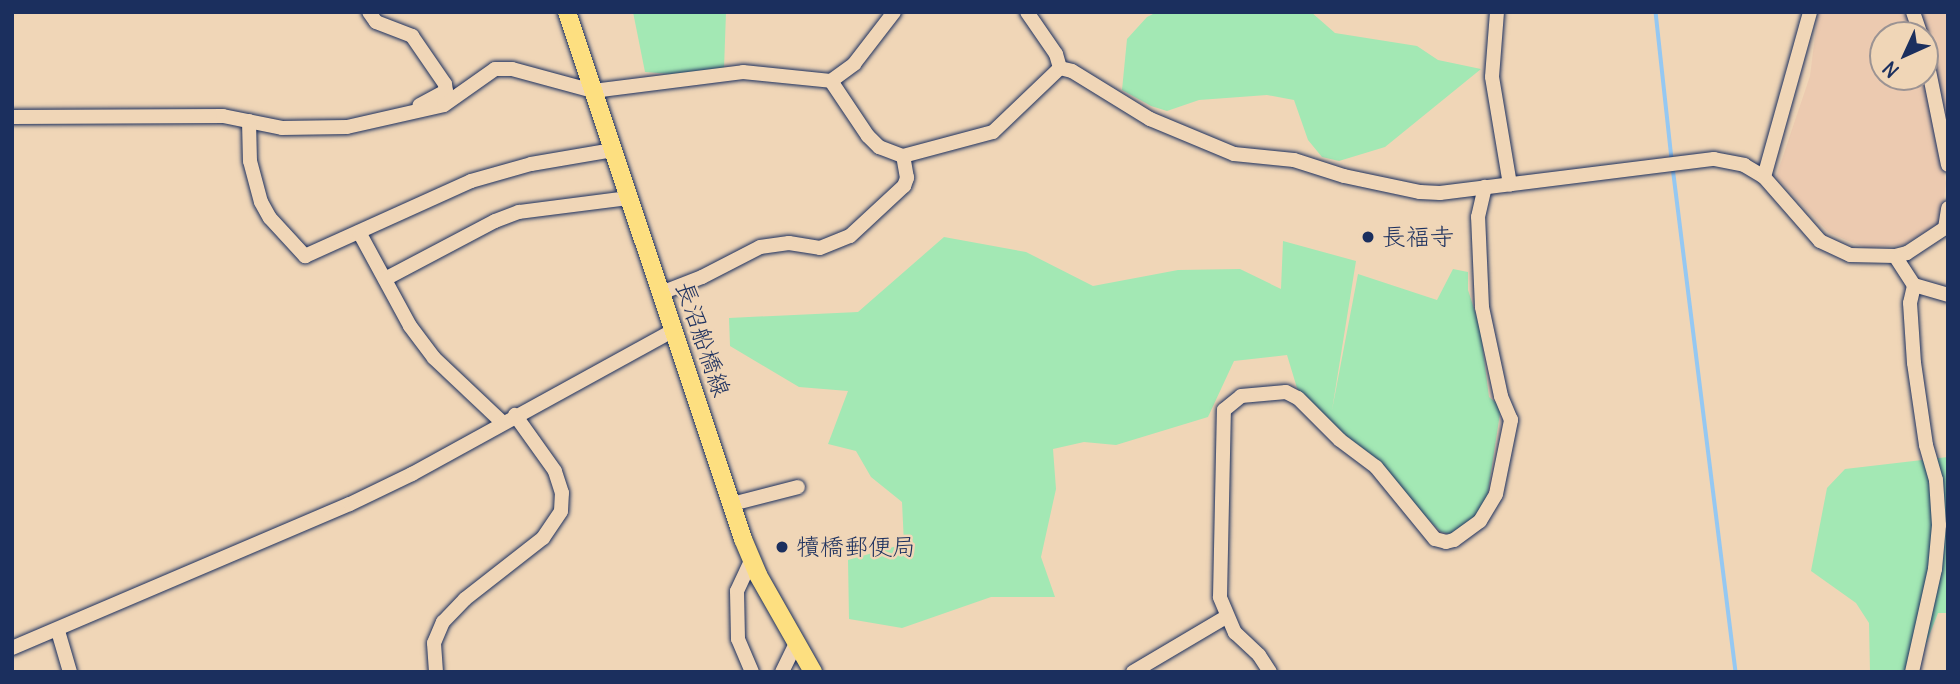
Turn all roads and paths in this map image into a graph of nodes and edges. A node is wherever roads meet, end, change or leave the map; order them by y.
1 (369, 12) edge
2 (567, 12) edge
3 (894, 12) edge
4 (1027, 12) edge
5 (1497, 12) edge
6 (1810, 12) edge
7 (1060, 68) junction
8 (831, 81) junction
9 (593, 91) junction
10 (1933, 91) edge
11 (403, 114) junction
12 (12, 117) edge
13 (249, 121) junction
14 (613, 150) junction
15 (904, 156) junction
16 (1948, 165) edge
17 (1764, 177) junction
18 (1510, 185) junction
19 (1485, 187) junction
20 (629, 198) junction
21 (1948, 208) edge
22 (1946, 227) edge
23 (359, 232) junction
24 (1895, 256) junction
25 (385, 279) junction
26 (1914, 285) junction
27 (662, 293) junction
28 (1948, 295) edge
29 (674, 330) junction
30 (508, 419) junction
31 (798, 487) dead end
32 (732, 504) junction
33 (752, 559) junction
34 (1226, 617) junction
35 (58, 631) junction
36 (796, 643) junction
37 (12, 648) edge
38 (70, 672) edge
39 (436, 672) edge
40 (752, 672) edge
41 (782, 672) edge
42 (813, 672) edge
43 (1133, 672) edge
44 (1270, 672) edge
45 (1912, 672) edge

1 - 11 street
2 - 9 main road, 長沼船橋線
3 - 8 street
4 - 7 street
5 - 18 street
6 - 17 street
7 - 15 street
7 - 19 street
8 - 9 street
8 - 15 street
9 - 11 street
9 - 14 main road, 長沼船橋線
10 - 16 street
11 - 13 street
12 - 13 street
13 - 23 street
14 - 20 main road, 長沼船橋線
14 - 23 street
15 - 27 street
17 - 18 street
17 - 24 street
18 - 19 street
19 - 34 street
20 - 25 street
20 - 27 main road, 長沼船橋線
21 - 22 street
22 - 24 street
23 - 25 street
24 - 26 street
25 - 30 street
26 - 28 street
26 - 45 street
27 - 29 main road, 長沼船橋線
29 - 30 street
29 - 32 main road, 長沼船橋線
30 - 35 street
30 - 39 street
31 - 32 street
32 - 33 main road, 長沼船橋線
33 - 36 main road, 長沼船橋線
33 - 40 street
34 - 43 street
34 - 44 street
35 - 37 street
35 - 38 street
36 - 41 street
36 - 42 main road, 長沼船橋線

